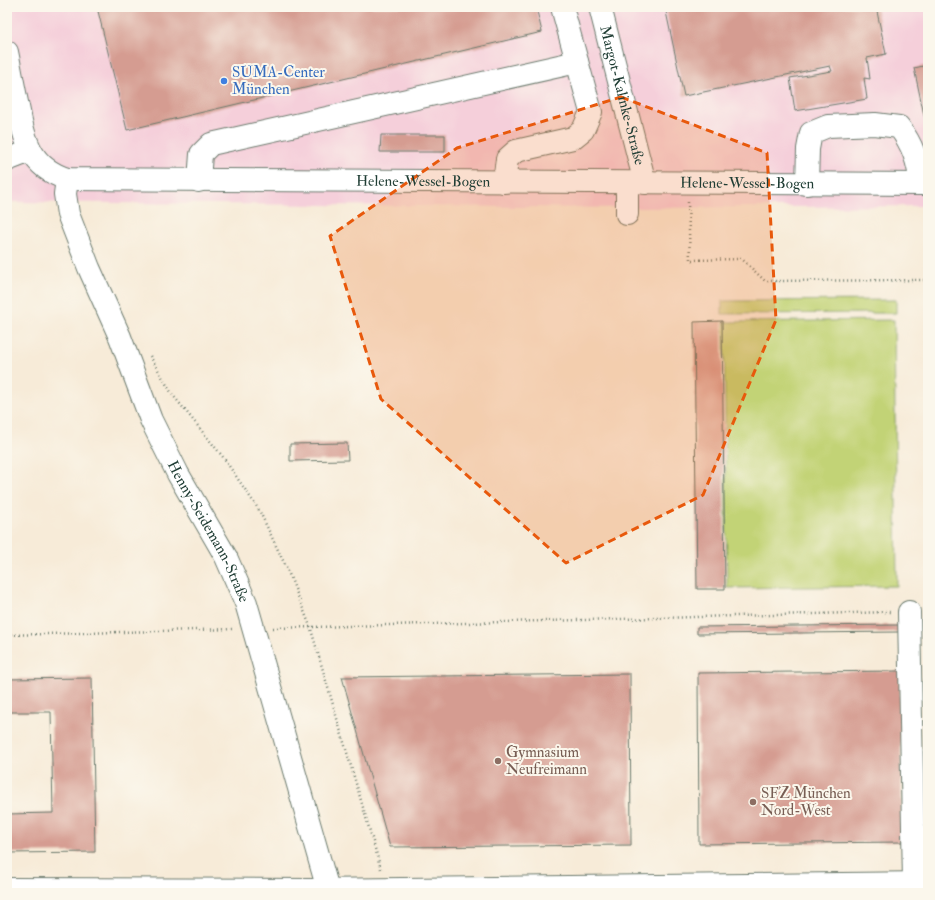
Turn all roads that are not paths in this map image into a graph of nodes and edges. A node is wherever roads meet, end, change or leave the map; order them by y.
1 (562, 7) edge
2 (600, 7) edge
3 (7, 52) edge
4 (577, 62) junction
5 (30, 151) junction
6 (7, 160) edge
7 (67, 179) junction
8 (199, 180) junction
9 (504, 182) junction
10 (636, 183) junction
11 (807, 184) junction
12 (925, 184) edge
13 (626, 214) dead end
14 (909, 612) road end
15 (921, 883) edge
16 (7, 889) edge
17 (381, 890) edge
18 (329, 891) edge

1 - 4 street
2 - 10 street, Margot-Kalinke-Straße
3 - 5 street, Helene-Wessel-Bogen
4 - 8 street
4 - 9 street
5 - 6 street
5 - 7 street, Helene-Wessel-Bogen
7 - 8 street, Helene-Wessel-Bogen
7 - 18 street, Henny-Seidemann-Straße
8 - 9 street, Helene-Wessel-Bogen
9 - 10 street, Helene-Wessel-Bogen
10 - 11 street, Helene-Wessel-Bogen
10 - 13 street, Margot-Kalinke-Straße
11 - 12 street, Helene-Wessel-Bogen
11 - 12 street
14 - 15 street
15 - 17 street
16 - 18 street
17 - 18 street

